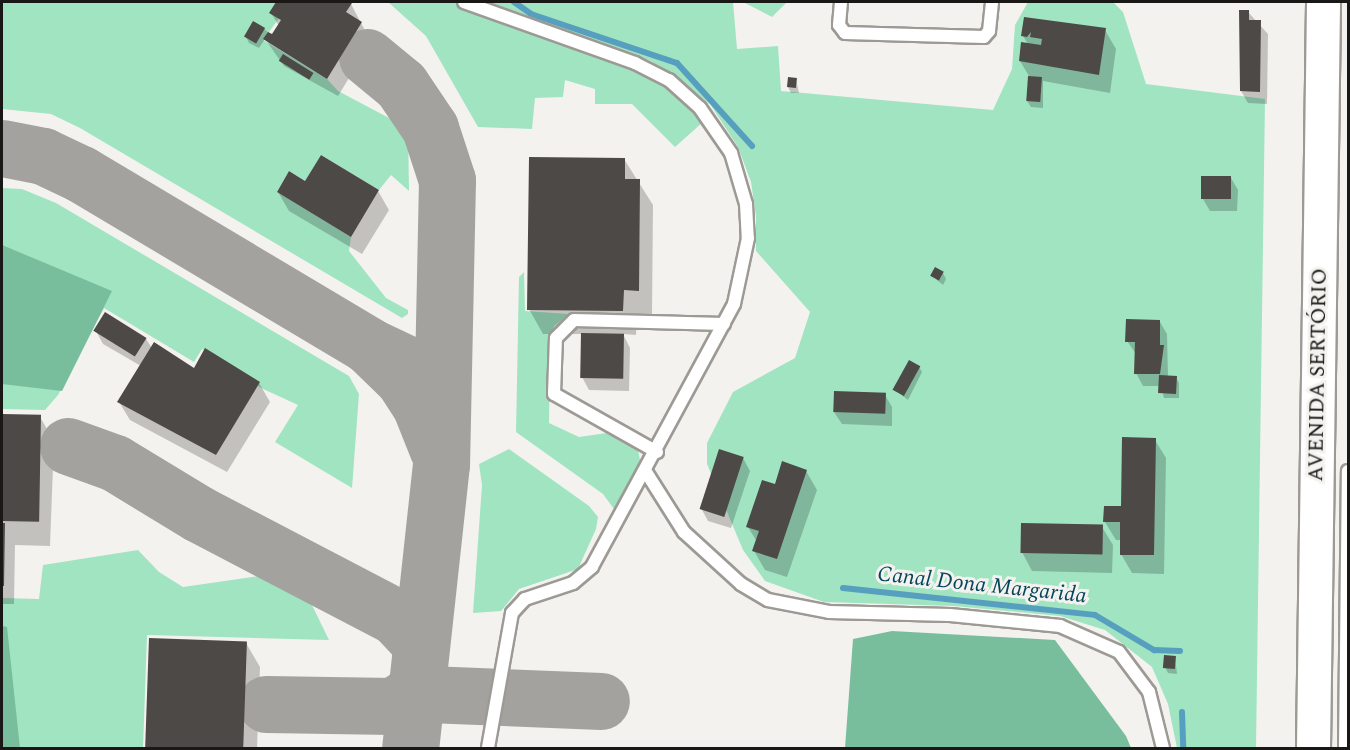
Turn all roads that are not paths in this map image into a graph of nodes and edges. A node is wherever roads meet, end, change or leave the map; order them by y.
1 (464, 2) edge
2 (841, 2) edge
3 (992, 2) edge
4 (1323, 2) edge
5 (1334, 2) edge
6 (724, 324) junction
7 (657, 452) junction
8 (1348, 471) edge
9 (646, 472) junction
10 (1348, 572) edge
11 (489, 748) edge
12 (1163, 748) edge
13 (1313, 748) edge
14 (1324, 748) edge
15 (1345, 748) edge

1 - 6 lane
2 - 3 lane
4 - 13 main road, AVENIDA SERTÓRIO
5 - 14 lane
6 - 7 lane
6 - 7 lane
7 - 9 lane
8 - 10 lane
9 - 11 lane
9 - 12 lane
10 - 15 lane

